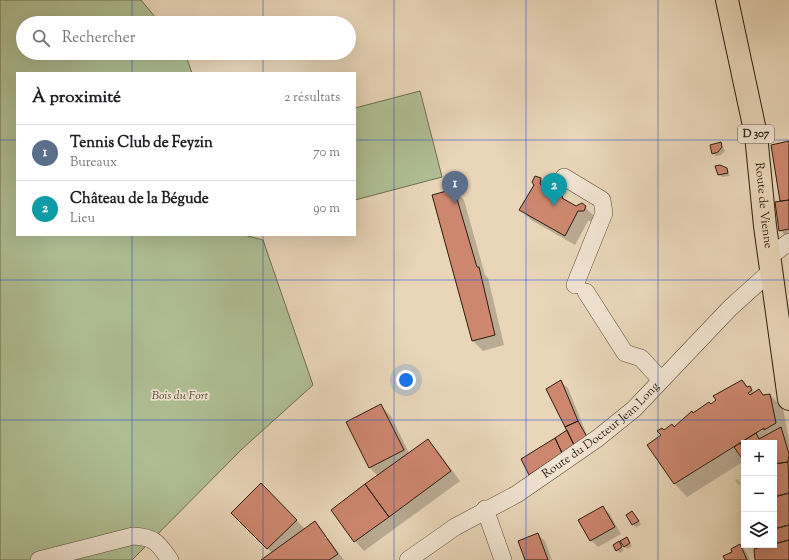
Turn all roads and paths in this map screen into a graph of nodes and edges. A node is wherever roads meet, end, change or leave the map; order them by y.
1 (727, 0) edge
2 (564, 177) dead end
3 (789, 242) edge
4 (770, 264) junction
5 (661, 380) junction
6 (789, 399) edge
7 (485, 509) junction
8 (39, 560) edge
9 (170, 560) edge
10 (408, 560) edge
11 (503, 560) edge

1 - 4 main road, Route de Vienne / D 307
2 - 5 street
3 - 4 street, Route du Docteur Jean Long
4 - 5 street, Route du Docteur Jean Long
4 - 6 main road, D 307
5 - 7 street, Route du Docteur Jean Long
7 - 10 street, Route du Docteur Jean Long
7 - 11 street
8 - 9 street

